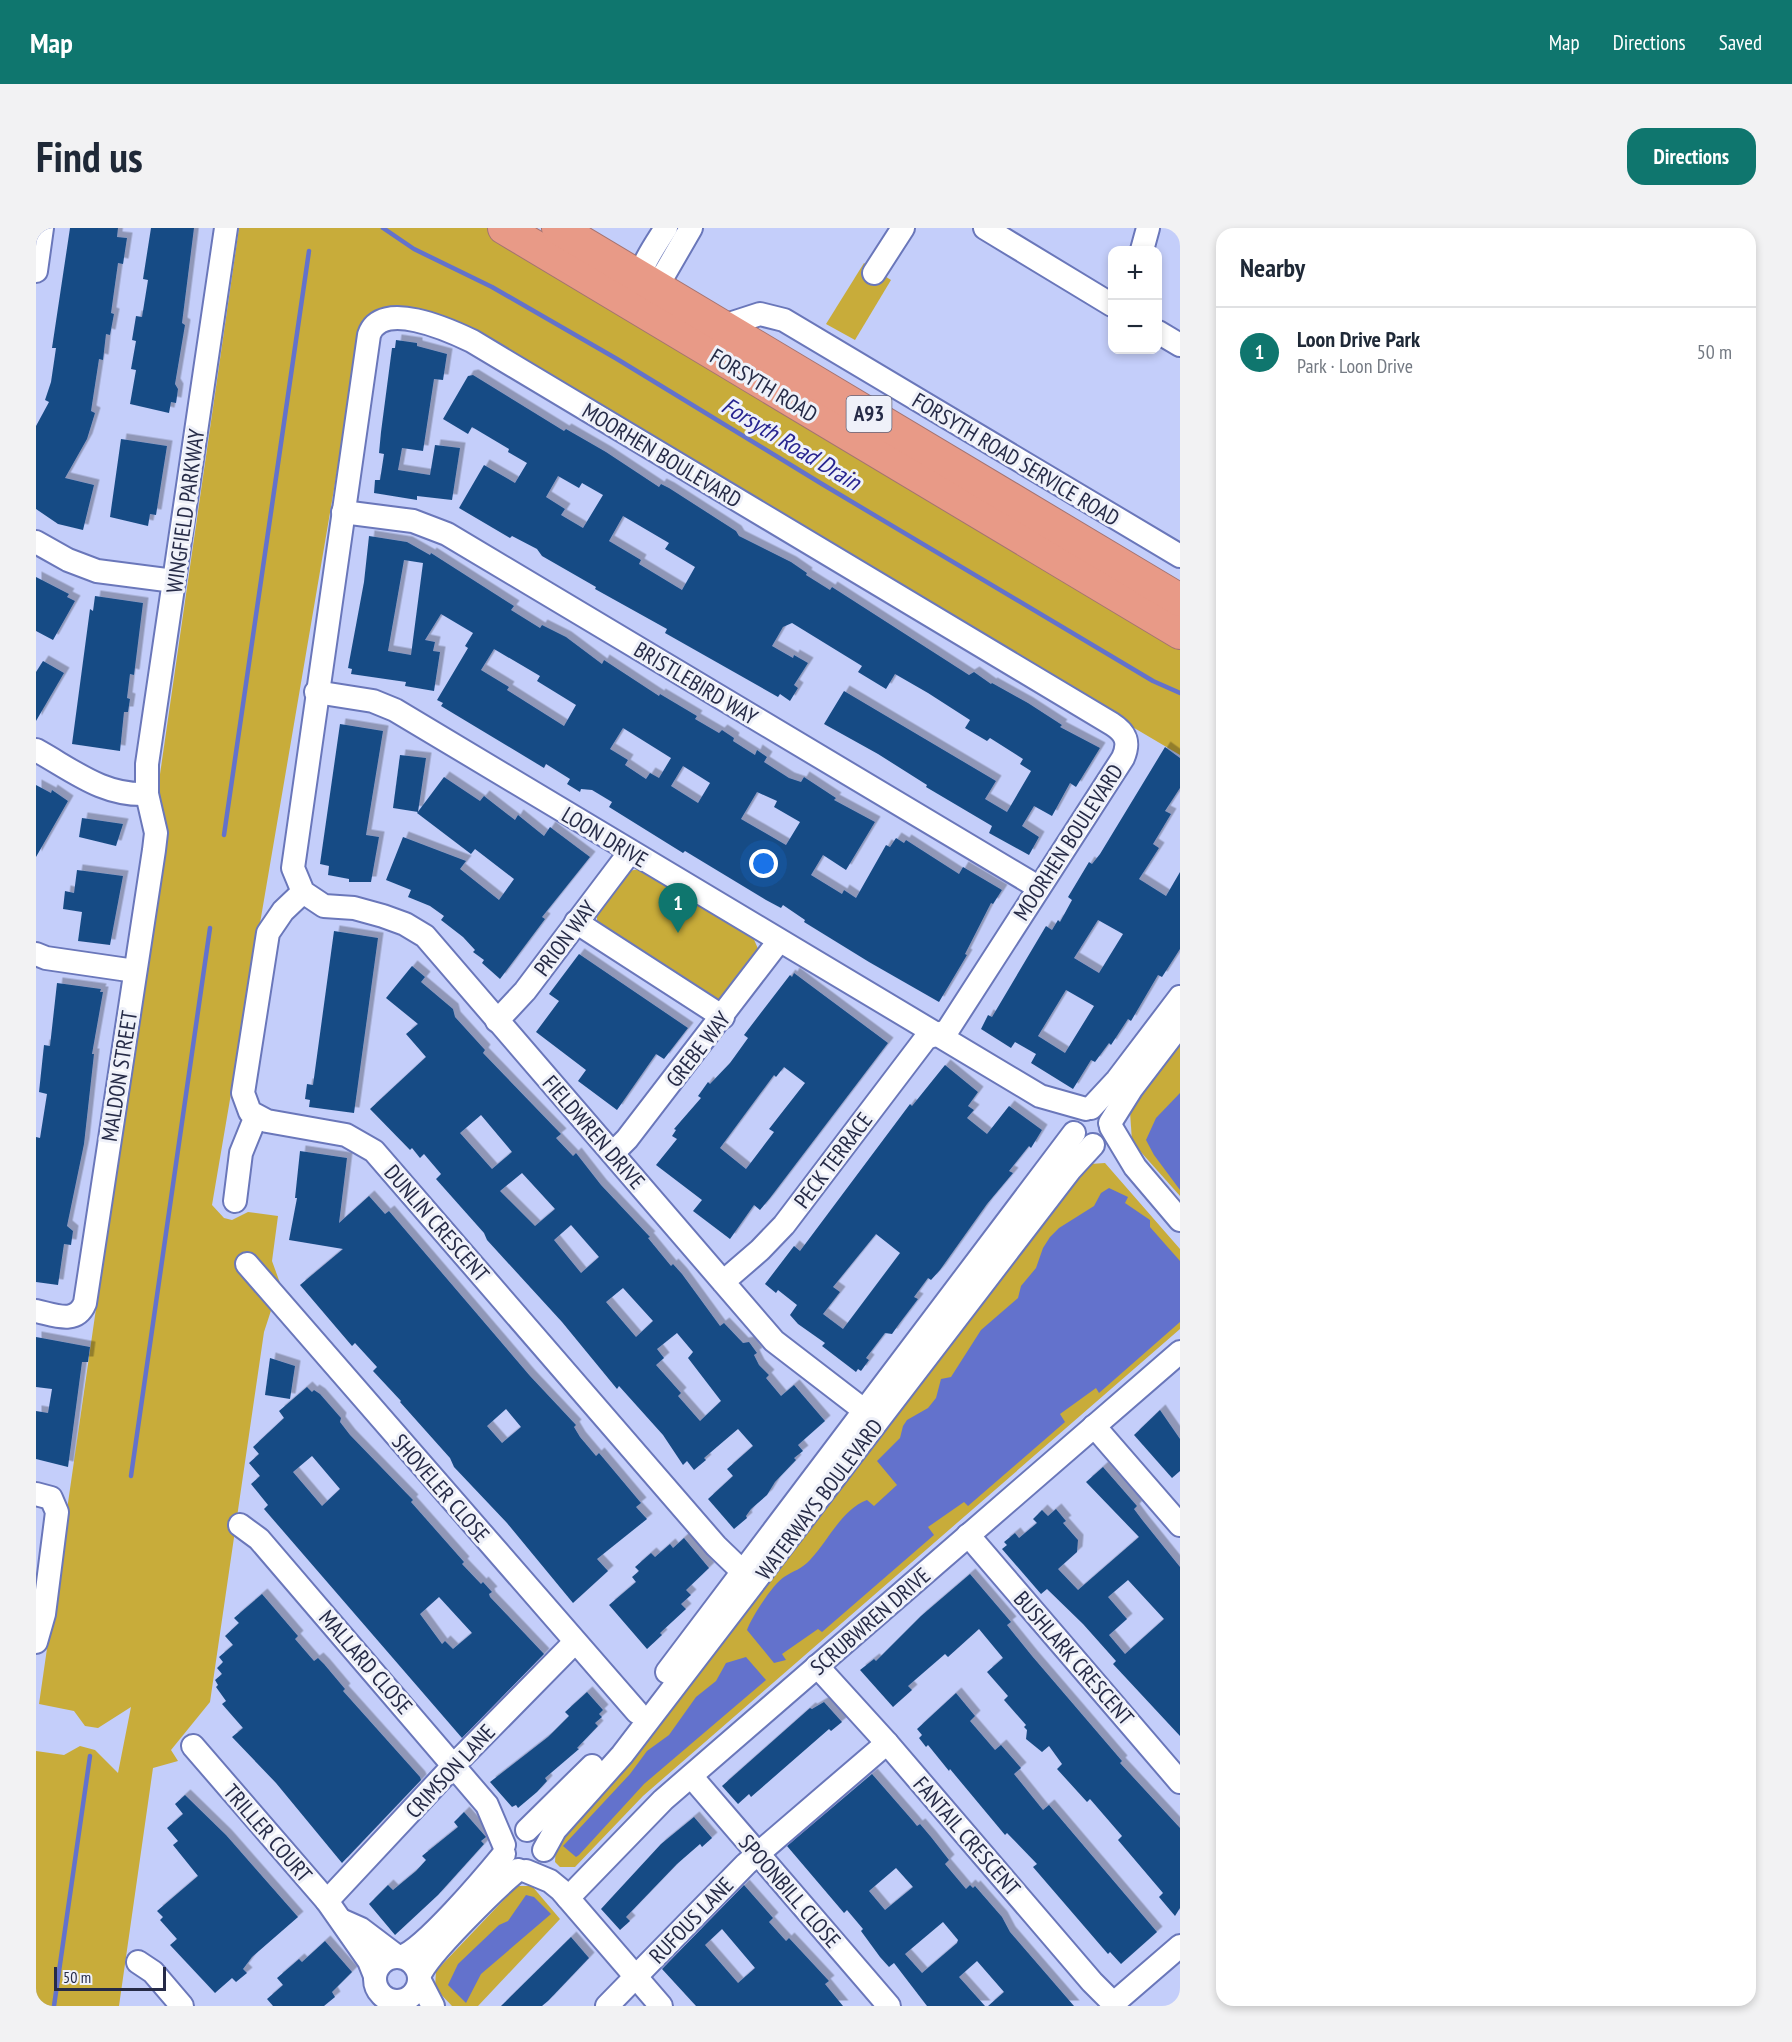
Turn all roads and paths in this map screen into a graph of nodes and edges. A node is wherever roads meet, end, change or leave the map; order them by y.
1 (42, 228) edge
2 (225, 228) edge
3 (504, 228) edge
4 (558, 228) edge
5 (666, 228) edge
6 (691, 228) edge
7 (903, 228) edge
8 (985, 228) edge
9 (1148, 228) edge
10 (1143, 246) edge
11 (36, 271) edge
12 (874, 273) dead end
13 (643, 289) junction
14 (1108, 302) edge
15 (723, 327) junction
16 (1162, 334) edge
17 (1180, 345) edge
18 (343, 512) junction
19 (36, 542) edge
20 (1180, 556) edge
21 (174, 581) junction
22 (1180, 600) edge
23 (1180, 633) edge
24 (316, 692) junction
25 (36, 750) edge
26 (147, 794) junction
27 (630, 852) junction
28 (1038, 887) junction
29 (303, 892) junction
30 (576, 922) junction
31 (779, 941) junction
32 (36, 954) edge
33 (135, 971) junction
34 (1180, 997) edge
35 (723, 1017) junction
36 (497, 1021) junction
37 (1180, 1025) edge
38 (936, 1034) junction
39 (1040, 1096) junction
40 (1089, 1108) junction
41 (256, 1116) junction
42 (1110, 1125) junction
43 (1073, 1131) junction
44 (1094, 1145) junction
45 (613, 1153) junction
46 (1135, 1167) junction
47 (235, 1202) dead end
48 (1180, 1220) edge
49 (247, 1264) dead end
50 (723, 1281) junction
51 (36, 1311) edge
52 (1180, 1352) edge
53 (865, 1411) junction
54 (1094, 1426) junction
55 (36, 1494) edge
56 (235, 1525) dead end
57 (1180, 1525) edge
58 (968, 1535) junction
59 (743, 1572) junction
60 (36, 1642) edge
61 (575, 1642) junction
62 (817, 1666) junction
63 (637, 1712) junction
64 (887, 1743) junction
65 (195, 1745) dead end
66 (454, 1765) junction
67 (691, 1776) junction
68 (1180, 1782) edge
69 (487, 1804) junction
70 (525, 1830) junction
71 (544, 1852) junction
72 (758, 1854) junction
73 (513, 1860) junction
74 (564, 1894) junction
75 (327, 1901) junction
76 (343, 1921) junction
77 (1180, 1946) edge
78 (399, 1957) junction
79 (137, 1961) dead end
80 (635, 1976) junction
81 (419, 1978) junction
82 (376, 1979) junction
83 (394, 2003) edge
84 (1115, 2005) edge
85 (182, 2006) edge
86 (364, 2006) edge
87 (433, 2006) edge
88 (607, 2006) edge
89 (661, 2006) edge
90 (889, 2006) edge

1 - 11 street
2 - 21 street, WINGFIELD PARKWAY
3 - 13 highway, FORSYTH ROAD / A93
4 - 13 highway, FORSYTH ROAD / A93
5 - 13 street
6 - 13 street
7 - 12 street
8 - 14 street
9 - 10 street
13 - 15 highway, FORSYTH ROAD / A93
13 - 23 highway, FORSYTH ROAD / A93
15 - 20 street, FORSYTH ROAD SERVICE ROAD
15 - 22 highway, FORSYTH ROAD / A93
16 - 17 street
18 - 24 street, MOORHEN BOULEVARD
18 - 28 street, BRISTLEBIRD WAY
18 - 28 street, MOORHEN BOULEVARD
19 - 21 street
21 - 26 street, WINGFIELD PARKWAY
24 - 27 street, LOON DRIVE
24 - 29 street, MOORHEN BOULEVARD
25 - 26 street
26 - 33 street, MALDON STREET
27 - 30 street, PRION WAY
27 - 31 street, LOON DRIVE
28 - 38 street, MOORHEN BOULEVARD
29 - 36 street, FIELDWREN DRIVE
29 - 41 street
30 - 35 street
30 - 36 street, PRION WAY
31 - 35 street, GREBE WAY
31 - 38 street, LOON DRIVE
32 - 33 street
33 - 51 street, MALDON STREET
34 - 40 street
35 - 45 street, GREBE WAY
36 - 45 street, FIELDWREN DRIVE
37 - 42 street
38 - 39 street, LOON DRIVE
38 - 50 street, PECK TERRACE
39 - 40 street, LOON DRIVE
39 - 43 street, LOON DRIVE
40 - 42 street
40 - 43 street
41 - 47 street
41 - 59 street, DUNLIN CRESCENT
42 - 44 street
42 - 46 street
43 - 44 street
43 - 53 street, WATERWAYS BOULEVARD
44 - 46 street
44 - 71 street, WATERWAYS BOULEVARD
45 - 50 street, FIELDWREN DRIVE
46 - 48 street
49 - 61 street, SHOVELER CLOSE
50 - 53 street, FIELDWREN DRIVE
52 - 54 street, SCRUBWREN DRIVE
53 - 59 street, WATERWAYS BOULEVARD
54 - 57 street
54 - 58 street, SCRUBWREN DRIVE
55 - 60 street
56 - 66 street, MALLARD CLOSE
58 - 62 street, SCRUBWREN DRIVE
58 - 68 street, BUSHLARK CRESCENT
59 - 63 street, WATERWAYS BOULEVARD
61 - 63 street, SHOVELER CLOSE
61 - 66 street, CRIMSON LANE
62 - 64 street, FANTAIL CRESCENT
62 - 67 street, SCRUBWREN DRIVE
63 - 70 street, WATERWAYS BOULEVARD
64 - 72 street, RUFOUS LANE
64 - 84 street, FANTAIL CRESCENT
65 - 75 street, TRILLER COURT
66 - 69 street, MALLARD CLOSE
66 - 75 street, CRIMSON LANE
67 - 72 street, SPOONBILL CLOSE
67 - 74 street, SCRUBWREN DRIVE
69 - 70 street, MALLARD CLOSE
69 - 73 street, MALLARD CLOSE
70 - 71 street
70 - 73 street
71 - 73 street
71 - 74 street
72 - 80 street, RUFOUS LANE
72 - 90 street, SPOONBILL CLOSE
73 - 74 street
73 - 78 street
73 - 81 street
74 - 80 street
75 - 76 street, TRILLER COURT
76 - 78 street, TRILLER COURT
76 - 82 street, TRILLER COURT
77 - 84 street
78 - 81 street
78 - 82 street
79 - 85 street
80 - 88 street, RUFOUS LANE
80 - 89 street
81 - 83 street
81 - 87 street
82 - 83 street
82 - 86 street

